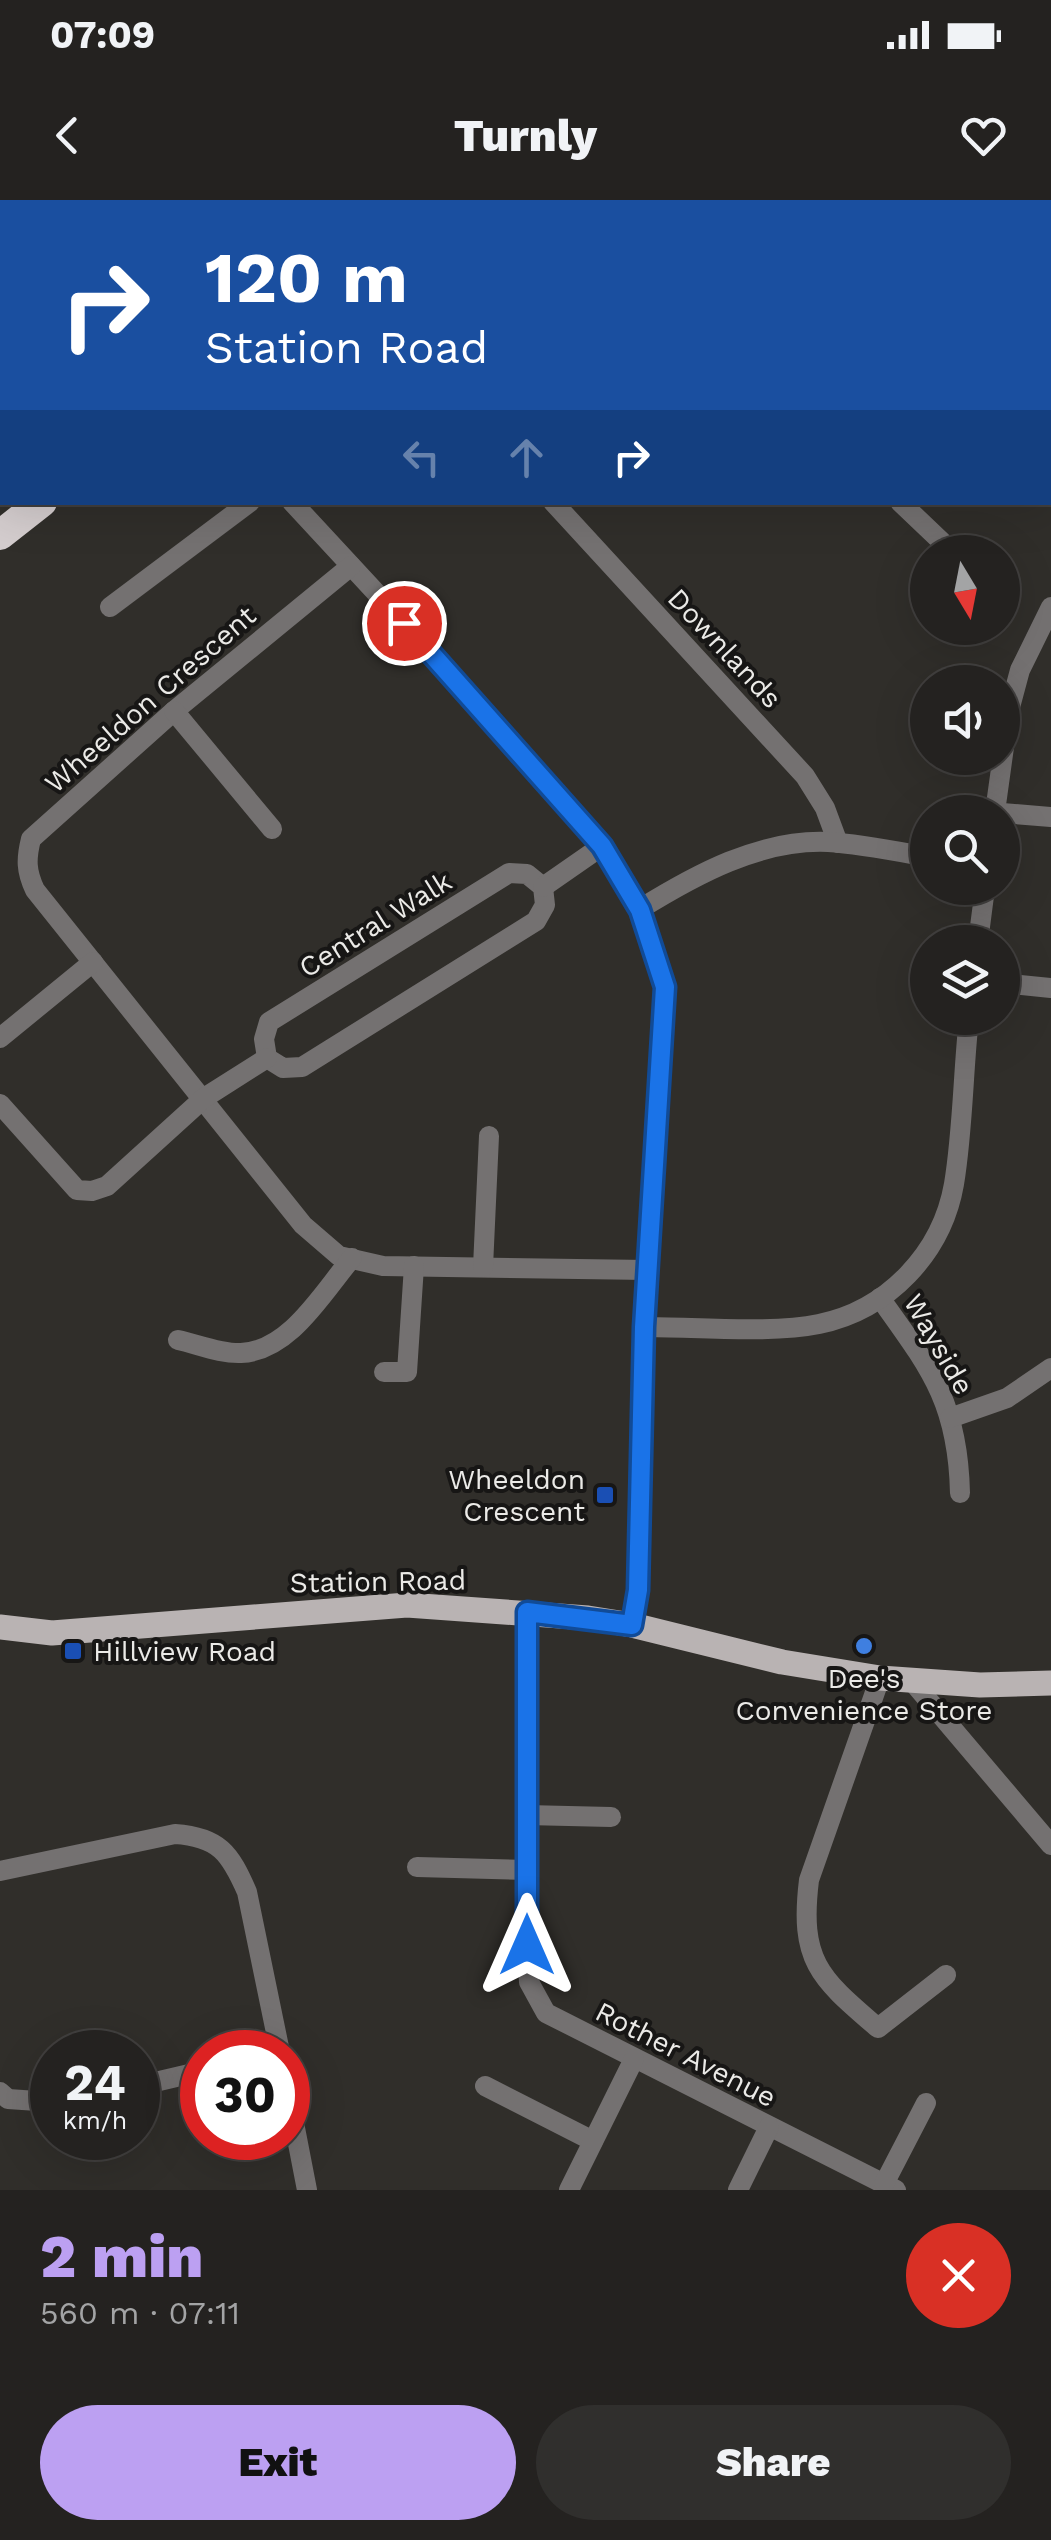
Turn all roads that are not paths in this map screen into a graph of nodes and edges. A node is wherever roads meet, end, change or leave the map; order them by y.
1 (38, 505) edge
2 (246, 505) edge
3 (295, 505) edge
4 (556, 505) edge
5 (903, 505) edge
6 (0, 535) edge
7 (935, 535) edge
8 (351, 566) junction
9 (110, 607) dead end
10 (1051, 607) edge
11 (174, 710) junction
12 (1000, 795) edge
13 (1020, 814) edge
14 (1051, 817) edge
15 (272, 829) dead end
16 (838, 844) junction
17 (602, 846) junction
18 (910, 854) edge
19 (542, 887) junction
20 (640, 910) junction
21 (93, 962) junction
22 (1020, 985) edge
23 (1051, 988) edge
24 (967, 1035) edge
25 (0, 1038) edge
26 (267, 1058) junction
27 (204, 1098) junction
28 (0, 1104) edge
29 (489, 1136) dead end
30 (352, 1258) junction
31 (414, 1266) junction
32 (483, 1267) junction
33 (647, 1270) junction
34 (880, 1298) junction
35 (644, 1327) junction
36 (178, 1340) dead end
37 (1051, 1368) edge
38 (384, 1372) dead end
39 (950, 1418) junction
40 (960, 1493) dead end
41 (527, 1612) junction
42 (632, 1625) junction
43 (0, 1627) edge
44 (880, 1678) junction
45 (912, 1681) junction
46 (1051, 1682) edge
47 (526, 1815) junction
48 (611, 1817) dead end
49 (1051, 1845) edge
50 (417, 1867) dead end
51 (527, 1870) junction
52 (0, 1871) edge
53 (946, 1975) dead end
54 (276, 2030) edge
55 (634, 2059) junction
56 (485, 2086) dead end
57 (0, 2092) edge
58 (30, 2100) edge
59 (926, 2103) dead end
60 (769, 2127) junction
61 (593, 2141) junction
62 (301, 2160) edge
63 (890, 2187) edge
64 (307, 2190) edge
65 (568, 2190) edge
66 (738, 2190) edge

1 - 6 highway
2 - 9 street
3 - 8 street
4 - 16 street, Downlands
5 - 7 street
8 - 11 street, Wheeldon Crescent
8 - 17 street
10 - 12 street
11 - 15 street
11 - 21 street, Wheeldon Crescent
13 - 14 street
16 - 18 street
16 - 20 street
17 - 19 street
17 - 20 street
19 - 26 street
19 - 26 street, Central Walk
20 - 33 street
21 - 25 street
21 - 27 street, Wheeldon Crescent
22 - 23 street
24 - 34 street
26 - 27 street
27 - 28 street
27 - 30 street, Wheeldon Crescent
29 - 32 street
30 - 31 street, Wheeldon Crescent
30 - 36 street
31 - 32 street, Wheeldon Crescent
31 - 38 street
32 - 33 street, Wheeldon Crescent
33 - 35 street
34 - 35 street
34 - 39 street, Wayside
35 - 42 street
37 - 39 street, Wayside
39 - 40 street, Wayside
41 - 42 main road, Station Road
41 - 43 main road, Station Road
41 - 47 street, Rother Avenue
42 - 44 main road, Station Road
44 - 45 main road, Station Road
44 - 53 street
45 - 46 main road, Station Road
45 - 49 street
47 - 48 street
47 - 51 street, Rother Avenue
50 - 51 street
51 - 55 street, Rother Avenue
52 - 54 street
55 - 60 street, Rother Avenue
55 - 61 street
56 - 61 street
57 - 58 street
59 - 63 street
60 - 63 street, Rother Avenue
60 - 66 street
61 - 65 street
62 - 64 street

